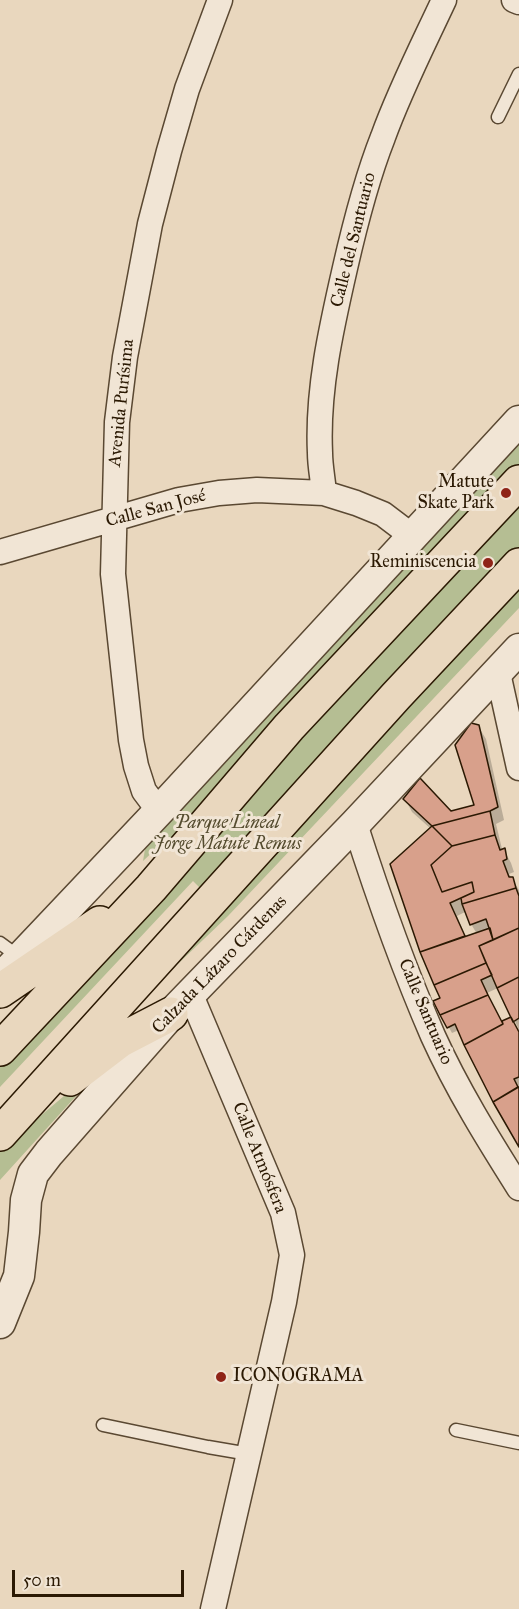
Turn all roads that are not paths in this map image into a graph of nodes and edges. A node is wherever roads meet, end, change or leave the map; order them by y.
1 (220, 0) edge
2 (444, 0) edge
3 (513, 0) edge
4 (519, 2) edge
5 (519, 74) edge
6 (498, 117) dead end
7 (519, 421) edge
8 (519, 482) edge
9 (324, 494) junction
10 (114, 519) junction
11 (412, 536) junction
12 (0, 552) edge
13 (519, 565) edge
14 (519, 649) edge
15 (498, 673) junction
16 (519, 768) edge
17 (159, 811) junction
18 (355, 824) junction
19 (151, 888) junction
20 (7, 960) edge
21 (0, 991) edge
22 (180, 1004) junction
23 (0, 1049) edge
24 (1, 1133) edge
25 (519, 1188) edge
26 (0, 1323) edge
27 (103, 1425) dead end
28 (456, 1430) dead end
29 (519, 1443) edge
30 (249, 1454) junction
31 (213, 1609) edge

1 - 10 street, Avenida Purísima
2 - 9 street, Calle del Santuario
3 - 4 street
5 - 6 lane
7 - 11 street
8 - 19 highway
9 - 10 street, Calle San José
9 - 11 street, Calle San José
10 - 12 street, Calle San José
10 - 17 street, Avenida Purísima
11 - 17 street
13 - 24 highway
14 - 15 street, Calzada Lázaro Cárdenas
15 - 16 street
15 - 18 street, Calzada Lázaro Cárdenas
17 - 20 street
18 - 22 street, Calzada Lázaro Cárdenas
18 - 25 street, Calle Santuario
19 - 21 highway
19 - 23 highway
22 - 24 highway
22 - 26 street, Calzada Lázaro Cárdenas
22 - 30 street, Calle Atmósfera
27 - 30 lane
28 - 29 lane
30 - 31 street, Calle Atmósfera

